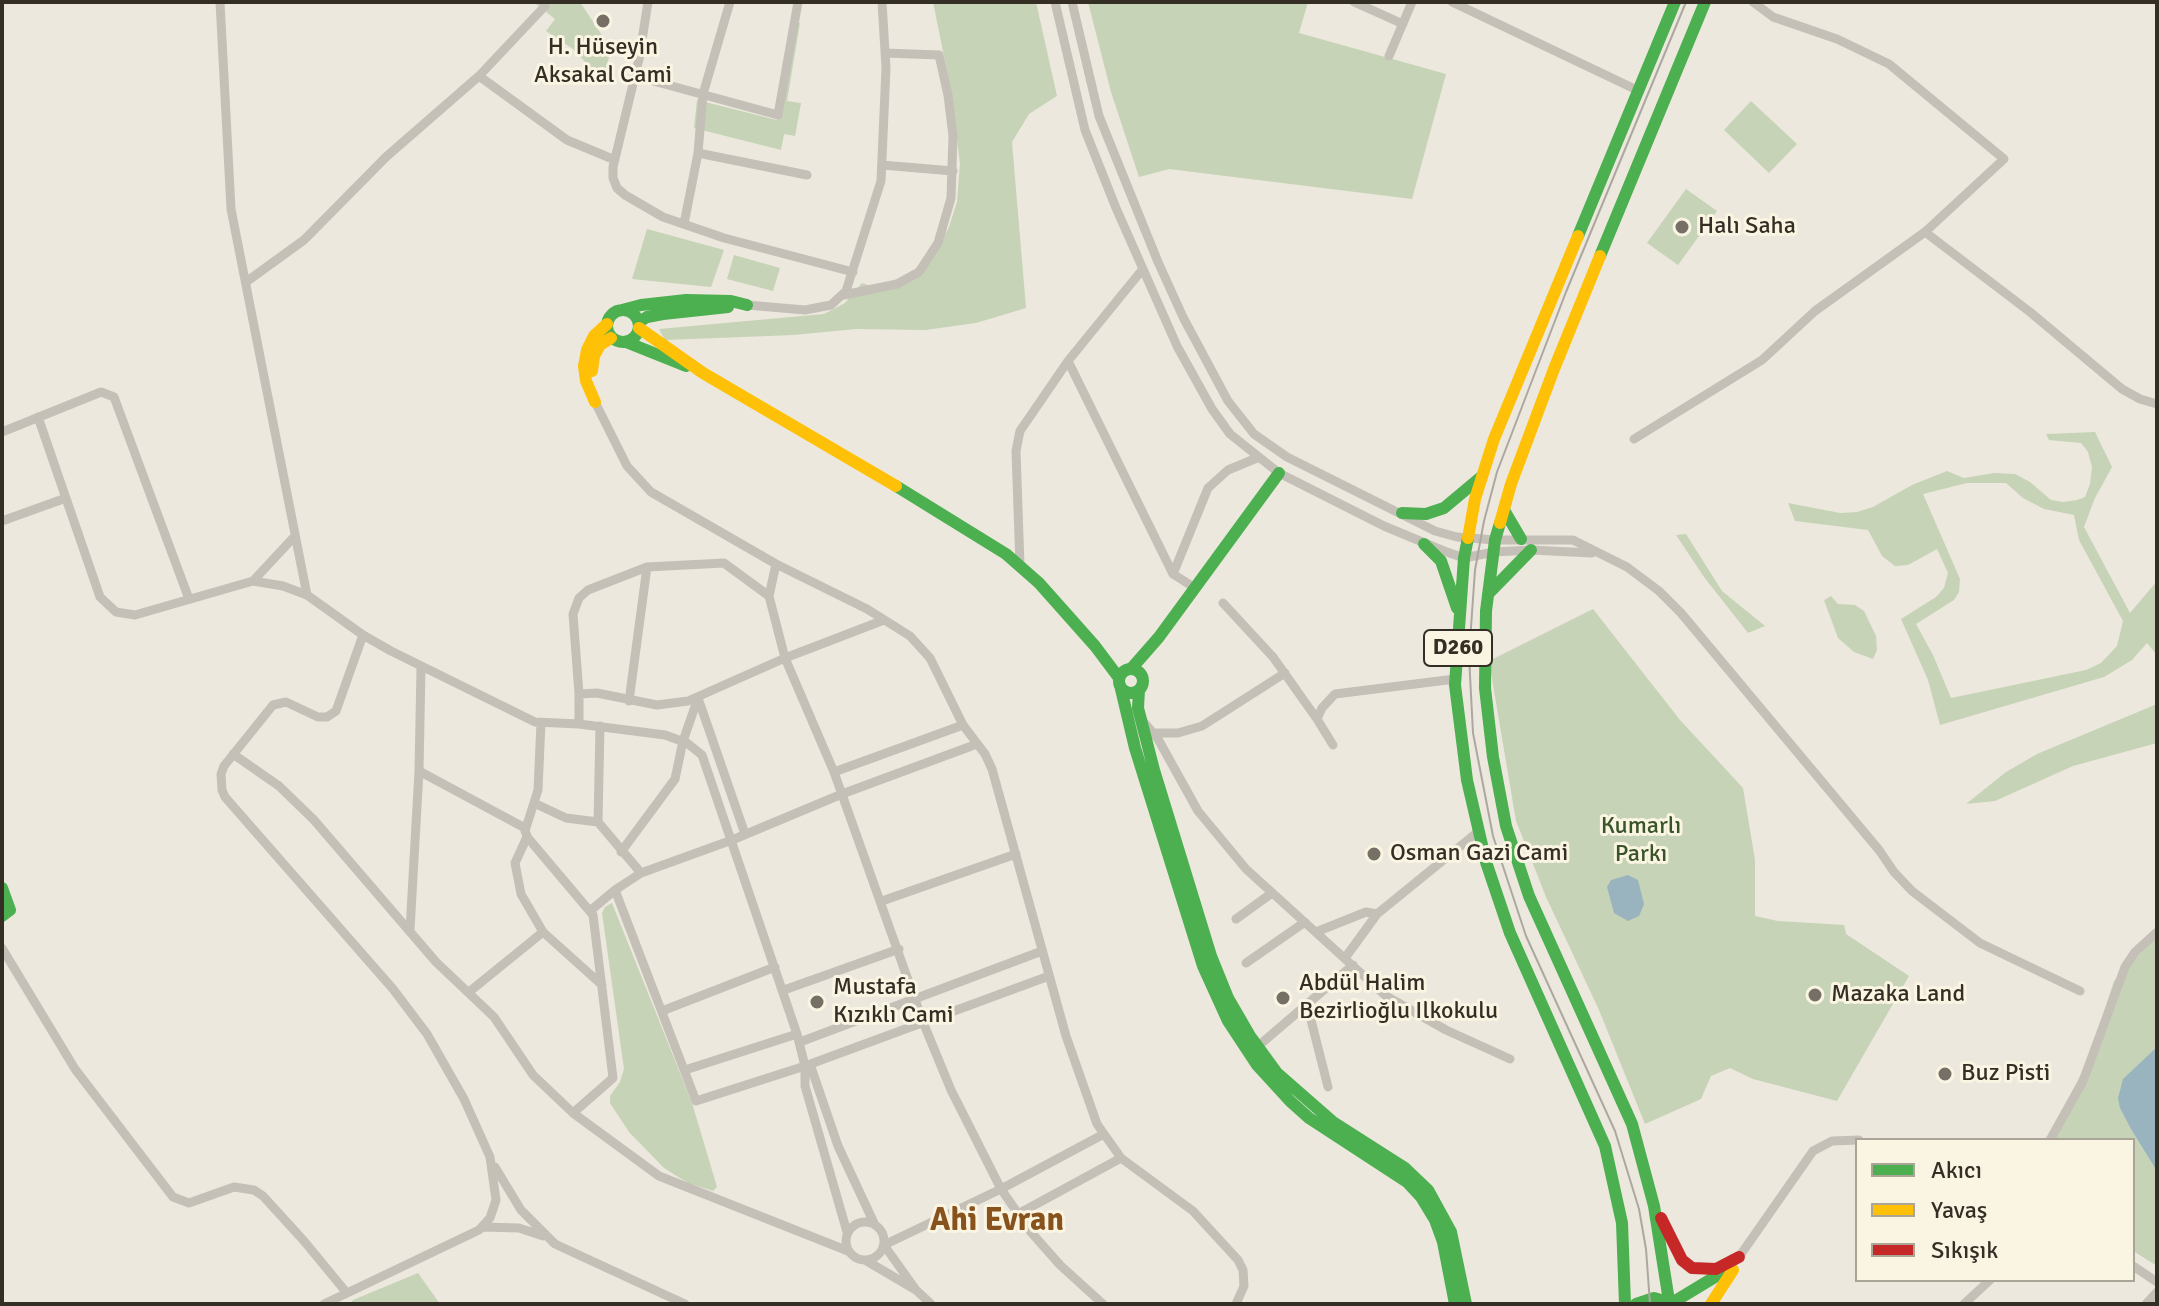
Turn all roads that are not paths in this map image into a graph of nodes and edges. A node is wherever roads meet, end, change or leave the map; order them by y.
1 (220, 2) edge
2 (648, 2) edge
3 (730, 2) edge
4 (798, 2) edge
5 (882, 2) edge
6 (1055, 2) edge
7 (1072, 2) edge
8 (1354, 2) edge
9 (1412, 2) edge
10 (1452, 2) edge
11 (1675, 2) edge
12 (1705, 2) edge
13 (1753, 2) edge
14 (544, 3) edge
15 (1403, 24) junction
16 (885, 53) junction
17 (1389, 56) dead end
18 (479, 76) junction
19 (635, 76) junction
20 (1637, 90) junction
21 (703, 94) junction
22 (698, 153) junction
23 (615, 160) junction
24 (882, 165) junction
25 (953, 171) junction
26 (807, 175) dead end
27 (684, 224) junction
28 (1925, 232) junction
29 (1142, 270) junction
30 (853, 272) junction
31 (246, 282) junction
32 (844, 295) junction
33 (747, 305) junction
34 (622, 310) junction
35 (607, 324) junction
36 (639, 325) junction
37 (611, 338) junction
38 (626, 342) junction
39 (1068, 361) junction
40 (703, 373) junction
41 (595, 402) junction
42 (2157, 404) edge
43 (38, 417) junction
44 (2, 432) edge
45 (1634, 439) dead end
46 (1257, 458) junction
47 (1292, 459) junction
48 (1279, 473) junction
49 (1482, 476) junction
50 (66, 498) junction
51 (1504, 510) junction
52 (1402, 513) junction
53 (2, 521) edge
54 (294, 537) junction
55 (1468, 538) junction
56 (1521, 539) junction
57 (1424, 544) junction
58 (1494, 546) junction
59 (1531, 550) junction
60 (1595, 553) junction
61 (1464, 558) junction
62 (776, 564) junction
63 (1020, 566) junction
64 (647, 567) junction
65 (1173, 574) junction
66 (253, 581) junction
67 (1195, 588) junction
68 (307, 595) junction
69 (1487, 595) junction
70 (769, 596) junction
71 (189, 599) junction
72 (1223, 603) dead end
73 (1460, 615) junction
74 (884, 620) junction
75 (363, 635) junction
76 (1159, 637) junction
77 (785, 658) junction
78 (421, 668) junction
79 (1131, 669) junction
80 (1285, 673) junction
81 (1455, 679) junction
82 (1120, 684) junction
83 (1141, 684) junction
84 (579, 694) junction
85 (698, 698) junction
86 (629, 701) junction
87 (1140, 718) junction
88 (1317, 719) junction
89 (541, 722) junction
90 (579, 724) junction
91 (963, 725) junction
92 (600, 726) junction
93 (1153, 733) junction
94 (683, 741) junction
95 (977, 744) junction
96 (1333, 745) dead end
97 (233, 754) junction
98 (419, 771) junction
99 (834, 772) junction
100 (842, 794) junction
101 (534, 803) junction
102 (598, 822) junction
103 (1479, 831) junction
104 (526, 833) junction
105 (745, 834) junction
106 (732, 840) junction
107 (621, 852) junction
108 (1016, 854) junction
109 (641, 873) junction
110 (2, 888) edge
111 (615, 890) junction
112 (1272, 893) junction
113 (882, 901) junction
114 (590, 911) junction
115 (1377, 914) junction
116 (2, 916) edge
117 (1236, 919) dead end
118 (1305, 922) junction
119 (410, 930) junction
120 (543, 932) junction
121 (1316, 932) junction
122 (2157, 932) edge
123 (2, 948) edge
124 (899, 949) junction
125 (1042, 951) junction
126 (1349, 962) junction
127 (1246, 963) dead end
128 (775, 967) junction
129 (1049, 976) junction
130 (602, 985) junction
131 (784, 990) junction
132 (2080, 991) dead end
133 (469, 992) junction
134 (916, 998) junction
135 (1305, 1006) junction
136 (662, 1011) junction
137 (923, 1022) junction
138 (798, 1038) junction
139 (1257, 1047) junction
140 (1510, 1059) dead end
141 (805, 1066) junction
142 (1266, 1068) junction
143 (685, 1070) junction
144 (1328, 1087) dead end
145 (573, 1113) junction
146 (1102, 1135) junction
147 (2051, 1138) edge
148 (1855, 1140) edge
149 (490, 1157) junction
150 (1121, 1158) junction
151 (1001, 1189) junction
152 (1654, 1206) junction
153 (1018, 1214) junction
154 (874, 1223) junction
155 (483, 1227) junction
156 (847, 1232) junction
157 (546, 1237) junction
158 (884, 1245) junction
159 (848, 1251) junction
160 (1739, 1257) junction
161 (865, 1260) junction
162 (2135, 1267) edge
163 (1988, 1282) edge
164 (2157, 1282) edge
165 (916, 1290) junction
166 (346, 1292) junction
167 (2157, 1292) edge
168 (334, 1301) edge
169 (1671, 1303) edge
170 (324, 1304) edge
171 (685, 1304) edge
172 (931, 1304) edge
173 (1103, 1304) edge
174 (1236, 1304) edge
175 (1455, 1304) edge
176 (1466, 1304) edge
177 (1625, 1304) edge
178 (1636, 1304) edge
179 (1711, 1304) edge
180 (1964, 1304) edge
181 (2146, 1304) edge

1 - 31 street
2 - 19 street
3 - 21 street
4 - 21 street
5 - 16 street
6 - 29 street
7 - 47 street
8 - 15 street
9 - 15 street
10 - 20 street
11 - 20 main road, D260
12 - 51 main road, D260
13 - 28 street
14 - 18 street
15 - 17 street
16 - 24 street
16 - 25 street
18 - 23 street
18 - 31 street
19 - 21 street
19 - 23 street
20 - 49 main road, D260
21 - 22 street
22 - 26 street
22 - 27 street
23 - 27 street
24 - 25 street
24 - 30 street
25 - 32 street
27 - 30 street
28 - 42 street
28 - 45 street
29 - 39 street
29 - 46 street
30 - 32 street
31 - 54 street
32 - 33 street
33 - 34 main road
33 - 36 main road
34 - 35 main road
34 - 36 main road
35 - 37 main road
35 - 41 main road
36 - 38 main road
36 - 40 main road
37 - 38 main road
37 - 41 main road
38 - 40 main road
39 - 63 street
39 - 65 street
40 - 63 main road
41 - 62 street
43 - 44 street
43 - 50 street
43 - 71 street
46 - 48 street
46 - 65 street
47 - 48 street
47 - 52 street
48 - 57 street
48 - 67 main road
49 - 52 main road
49 - 55 main road, D260
50 - 53 street
50 - 71 street
51 - 56 main road
51 - 58 main road, D260
52 - 55 street
54 - 66 street
54 - 68 street
55 - 58 street
55 - 61 main road, D260
56 - 58 street
56 - 60 street
57 - 61 street
57 - 73 main road
58 - 59 street
58 - 61 street
58 - 69 main road, D260
59 - 60 street
59 - 69 main road
60 - 132 street
61 - 73 main road, D260
62 - 70 street
62 - 74 street
63 - 82 main road
64 - 70 street
64 - 84 street
64 - 86 street
65 - 67 street
66 - 68 street
66 - 71 street
67 - 76 main road
68 - 75 street
69 - 152 main road, D260
70 - 77 street
72 - 80 street
73 - 81 main road, D260
74 - 77 street
74 - 91 street
75 - 78 street
75 - 97 street
76 - 79 main road
76 - 83 main road
77 - 85 street
77 - 99 street
78 - 89 street
78 - 98 street
79 - 82 main road
79 - 83 main road
80 - 88 street
80 - 93 street
81 - 88 street
81 - 103 main road, D260
82 - 83 main road
82 - 142 main road
83 - 87 main road
84 - 86 street
84 - 90 street
85 - 86 street
85 - 94 street
85 - 105 street
87 - 93 street
87 - 139 main road
88 - 96 street
89 - 90 street
89 - 101 street
90 - 92 street
91 - 95 street
91 - 99 street
92 - 94 street
92 - 102 street
93 - 112 street
94 - 106 street
94 - 107 street
95 - 100 street
95 - 108 street
97 - 119 street
97 - 149 street
98 - 104 street
98 - 119 street
99 - 100 street
100 - 105 street
100 - 113 street
101 - 102 street
101 - 104 street
102 - 107 street
103 - 115 street
103 - 177 main road, D260
104 - 114 street
104 - 120 street
105 - 106 street
106 - 109 street
106 - 128 street
107 - 109 street
108 - 113 street
108 - 125 street
109 - 111 street
110 - 116 main road
111 - 114 street
111 - 136 street
112 - 117 street
112 - 118 street
113 - 124 street
114 - 130 street
115 - 121 street
115 - 126 street
118 - 121 street
118 - 127 street
119 - 133 street
120 - 130 street
120 - 133 street
121 - 126 street
122 - 147 street
123 - 166 street
124 - 131 street
124 - 134 street
125 - 129 street
125 - 134 street
126 - 135 street
126 - 140 street
128 - 131 street
128 - 136 street
129 - 137 street
129 - 146 street
130 - 145 street
131 - 138 street
133 - 145 street
134 - 137 street
134 - 138 street
135 - 139 street
135 - 144 street
136 - 143 street
137 - 141 street
137 - 151 street
138 - 141 street
138 - 143 street
139 - 142 main road
141 - 143 street
141 - 154 street
141 - 156 street
142 - 175 main road
142 - 176 main road
145 - 159 street
146 - 150 street
146 - 151 street
148 - 160 street
149 - 155 street
149 - 157 street
150 - 153 street
150 - 174 street
151 - 153 street
151 - 158 street
152 - 160 main road
152 - 169 main road, D260
153 - 173 street
154 - 156 street
154 - 158 street
155 - 157 street
155 - 166 street
156 - 159 street
157 - 171 street
158 - 161 street
158 - 165 street
159 - 161 street
160 - 169 main road
160 - 179 main road
161 - 165 street
162 - 164 street
163 - 180 street
165 - 172 street
166 - 168 street
167 - 181 street
168 - 170 street
169 - 178 main road

